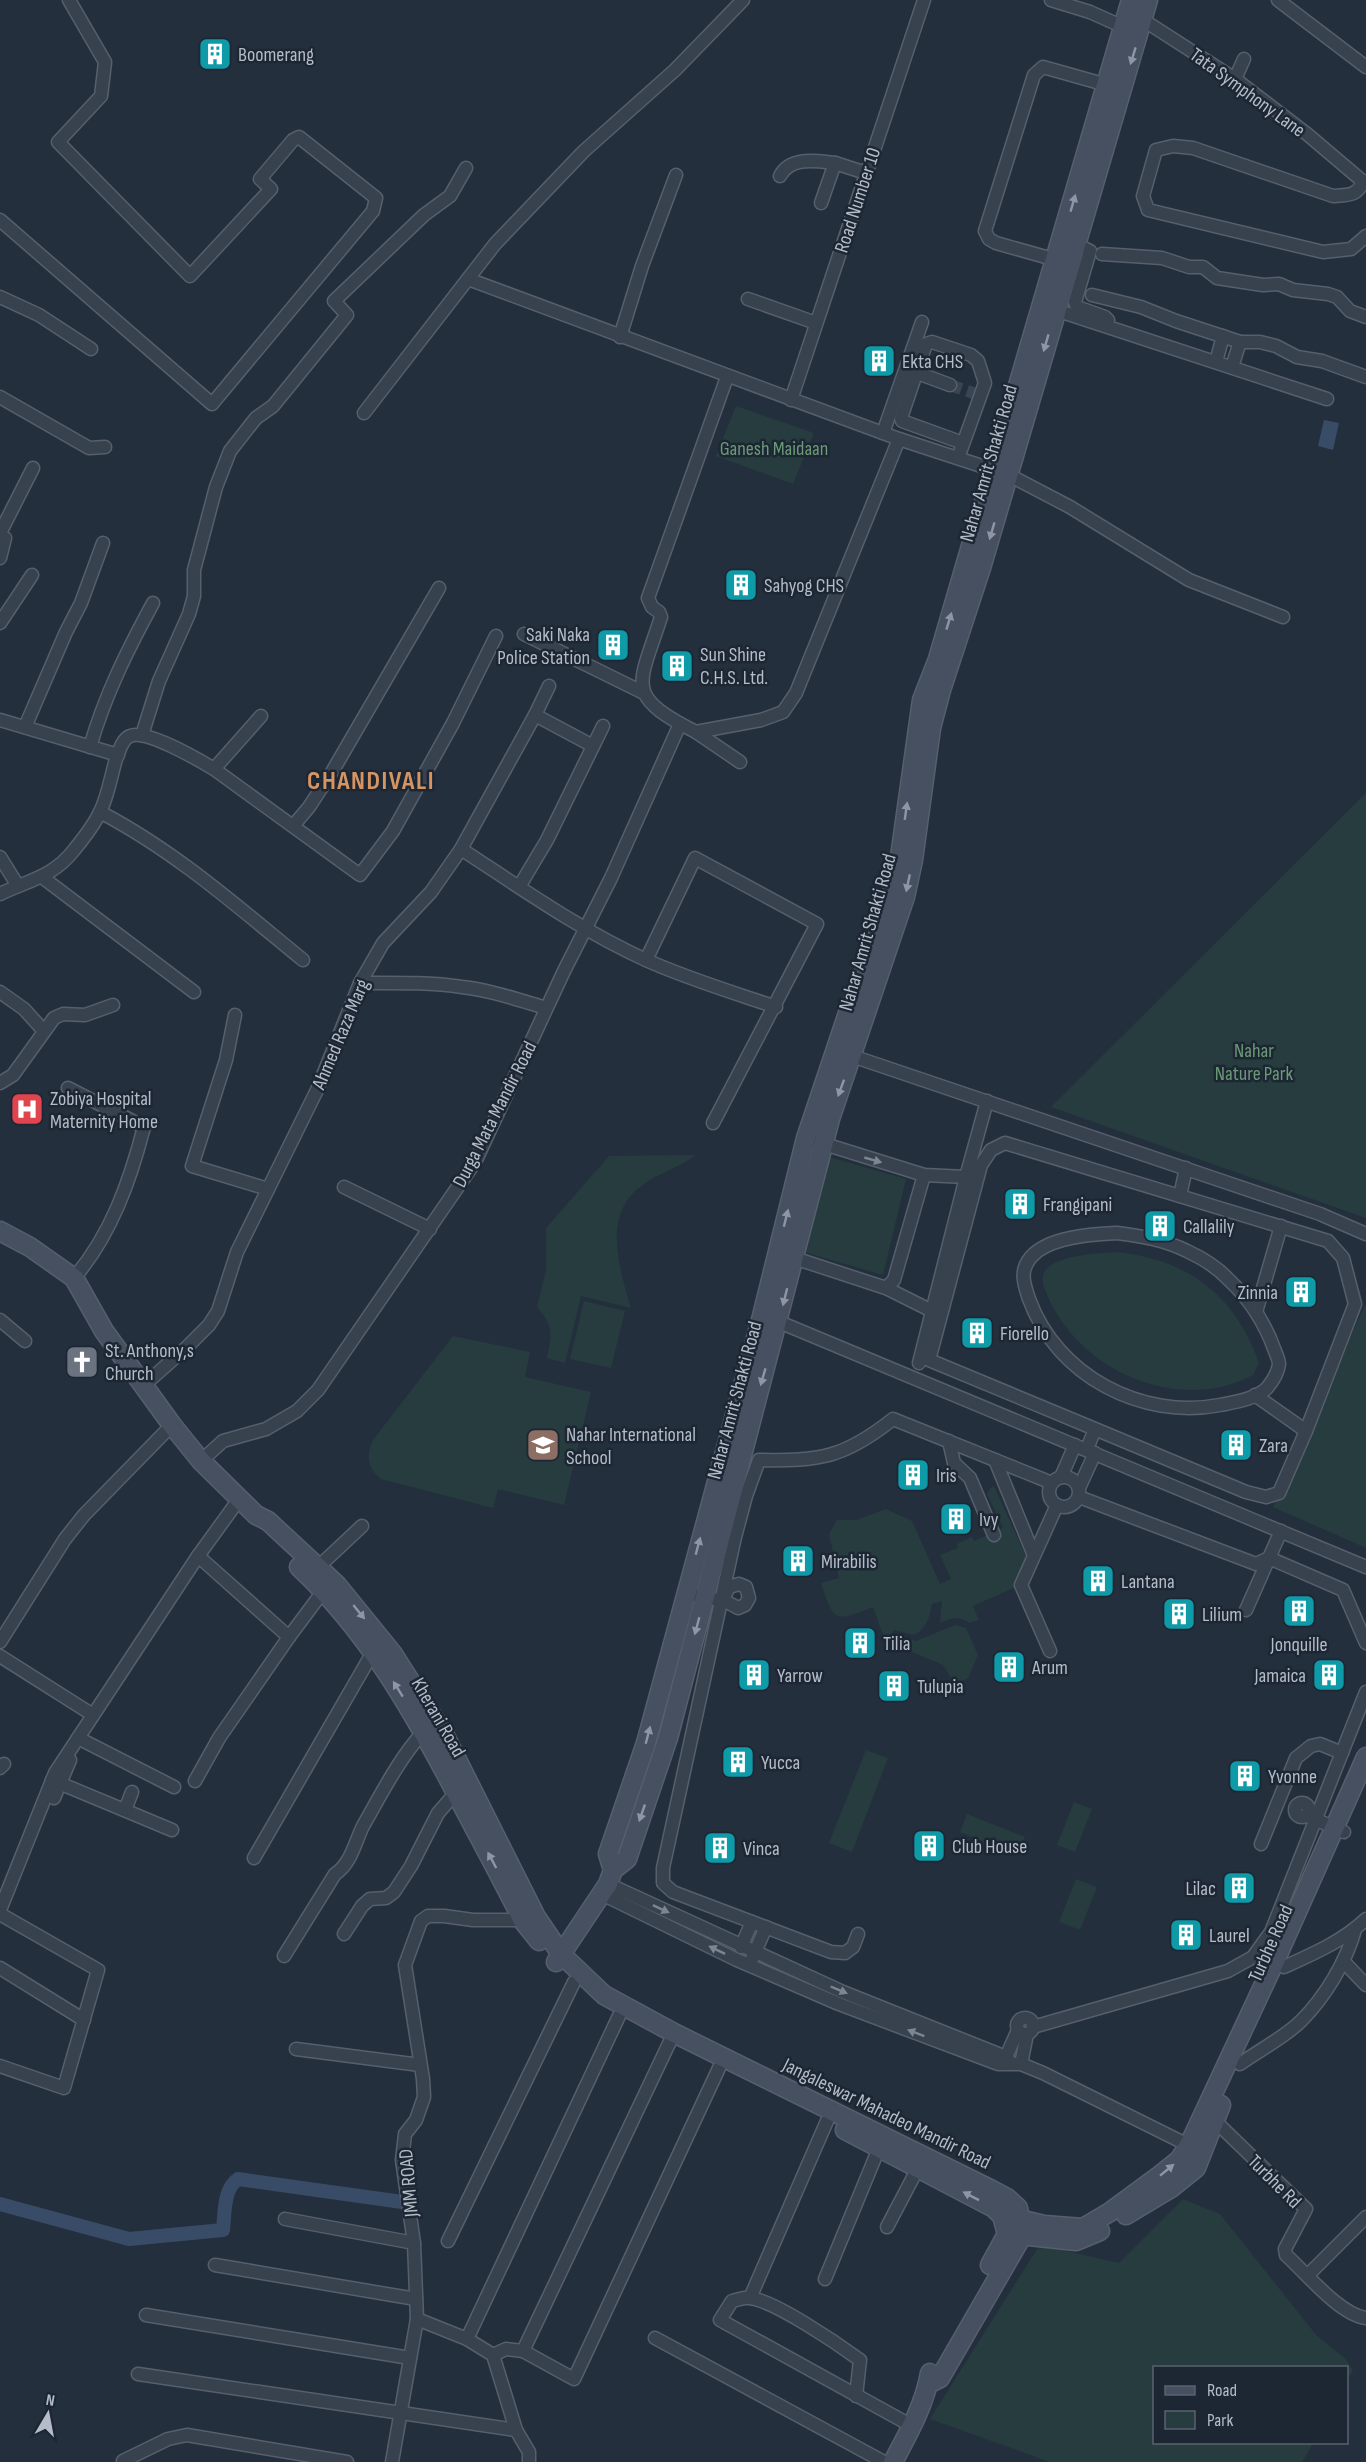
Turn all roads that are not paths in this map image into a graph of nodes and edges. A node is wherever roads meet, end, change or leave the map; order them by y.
1 (69, 0) edge
2 (743, 0) edge
3 (924, 0) edge
4 (1051, 0) edge
5 (1148, 0) edge
6 (1278, 0) edge
7 (1133, 18) edge
8 (1244, 59) dead end
9 (1366, 67) edge
10 (1235, 79) junction
11 (1114, 87) junction
12 (835, 164) junction
13 (466, 168) dead end
14 (866, 173) junction
15 (676, 175) dead end
16 (780, 176) dead end
17 (1364, 182) edge
18 (820, 203) dead end
19 (0, 220) edge
20 (1366, 236) edge
21 (1076, 244) junction
22 (1102, 254) dead end
23 (1063, 262) junction
24 (468, 279) junction
25 (1092, 295) dead end
26 (0, 297) edge
27 (748, 299) dead end
28 (1049, 307) junction
29 (1366, 317) edge
30 (922, 321) dead end
31 (816, 324) junction
32 (1106, 326) junction
33 (1222, 336) junction
34 (620, 337) junction
35 (1240, 342) junction
36 (91, 349) dead end
37 (1216, 362) junction
38 (1232, 367) junction
39 (911, 371) junction
40 (727, 377) junction
41 (1366, 377) edge
42 (950, 385) tunnel mouth
43 (0, 397) edge
44 (1327, 399) dead end
45 (791, 400) junction
46 (364, 413) dead end
47 (883, 433) junction
48 (899, 439) junction
49 (963, 443) junction
50 (105, 447) dead end
51 (958, 458) junction
52 (33, 468) dead end
53 (1001, 472) junction
54 (0, 534) edge
55 (103, 543) dead end
56 (0, 558) edge
57 (33, 575) dead end
58 (439, 588) dead end
59 (153, 603) dead end
60 (1283, 617) dead end
61 (0, 623) edge
62 (524, 634) dead end
63 (496, 636) dead end
64 (549, 686) dead end
65 (642, 692) junction
66 (535, 715) junction
67 (261, 716) dead end
68 (0, 720) edge
69 (680, 724) junction
70 (603, 726) dead end
71 (25, 727) junction
72 (925, 727) junction
73 (696, 732) junction
74 (142, 735) junction
75 (593, 746) junction
76 (90, 747) junction
77 (118, 755) junction
78 (740, 762) dead end
79 (214, 769) junction
80 (100, 812) junction
81 (293, 826) junction
82 (460, 849) junction
83 (0, 857) edge
84 (42, 877) junction
85 (18, 886) junction
86 (519, 887) junction
87 (0, 894) edge
88 (585, 929) junction
89 (303, 960) dead end
90 (646, 960) junction
91 (360, 983) junction
92 (0, 992) edge
93 (194, 992) dead end
94 (113, 1005) dead end
95 (776, 1007) junction
96 (546, 1008) junction
97 (235, 1015) dead end
98 (43, 1030) junction
99 (835, 1051) junction
100 (853, 1057) junction
101 (0, 1083) edge
102 (68, 1088) dead end
103 (987, 1101) junction
104 (713, 1123) dead end
105 (806, 1138) junction
106 (824, 1143) junction
107 (1186, 1168) junction
108 (807, 1171) junction
109 (924, 1175) junction
110 (966, 1177) junction
111 (344, 1187) dead end
112 (268, 1189) junction
113 (1180, 1196) junction
114 (1281, 1226) junction
115 (430, 1229) junction
116 (0, 1231) edge
117 (1366, 1234) edge
118 (786, 1256) junction
119 (74, 1278) junction
120 (886, 1288) junction
121 (932, 1311) junction
122 (1256, 1312) junction
123 (770, 1318) junction
124 (0, 1320) edge
125 (25, 1341) dead end
126 (919, 1363) dead end
127 (143, 1386) junction
128 (1255, 1395) junction
129 (172, 1425) junction
130 (1095, 1429) junction
131 (1306, 1431) junction
132 (949, 1441) junction
133 (1086, 1449) junction
134 (995, 1460) junction
135 (201, 1461) junction
136 (1057, 1480) junction
137 (1079, 1492) junction
138 (240, 1498) junction
139 (1057, 1505) junction
140 (362, 1526) dead end
141 (1281, 1531) junction
142 (994, 1535) dead end
143 (1033, 1553) junction
144 (198, 1557) junction
145 (1269, 1558) junction
146 (1366, 1567) edge
147 (313, 1572) junction
148 (327, 1585) junction
149 (686, 1593) junction
150 (718, 1596) junction
151 (1246, 1610) dead end
152 (0, 1618) edge
153 (13, 1622) junction
154 (289, 1637) junction
155 (0, 1642) edge
156 (1366, 1643) edge
157 (1050, 1651) dead end
158 (373, 1652) junction
159 (0, 1656) edge
160 (1366, 1692) edge
161 (93, 1715) junction
162 (430, 1726) junction
163 (78, 1737) junction
164 (1342, 1753) junction
165 (1366, 1758) edge
166 (70, 1759) dead end
167 (467, 1778) junction
168 (195, 1781) dead end
169 (56, 1782) junction
170 (1366, 1783) edge
171 (174, 1787) dead end
172 (132, 1792) dead end
173 (456, 1793) junction
174 (54, 1798) dead end
175 (125, 1810) junction
176 (1312, 1813) junction
177 (1341, 1825) junction
178 (172, 1830) dead end
179 (1261, 1844) dead end
180 (254, 1858) dead end
181 (608, 1883) junction
182 (0, 1912) edge
183 (529, 1919) junction
184 (1366, 1919) edge
185 (752, 1922) junction
186 (766, 1927) junction
187 (1354, 1930) junction
188 (344, 1934) dead end
189 (858, 1934) dead end
190 (741, 1947) junction
191 (755, 1953) junction
192 (284, 1956) dead end
193 (559, 1958) junction
194 (1343, 1961) junction
195 (749, 1965) junction
196 (1284, 1967) junction
197 (0, 1968) edge
198 (574, 1982) junction
199 (1366, 1984) edge
200 (619, 2016) junction
201 (84, 2020) junction
202 (672, 2038) junction
203 (296, 2049) dead end
204 (976, 2051) junction
205 (1013, 2061) junction
206 (1240, 2064) junction
207 (420, 2065) junction
208 (0, 2066) edge
209 (719, 2068) junction
210 (1214, 2120) junction
211 (827, 2121) junction
212 (879, 2148) junction
213 (1195, 2149) junction
214 (918, 2168) junction
215 (1366, 2217) edge
216 (285, 2219) dead end
217 (887, 2227) dead end
218 (1017, 2230) junction
219 (448, 2241) dead end
220 (414, 2243) junction
221 (215, 2265) dead end
222 (1308, 2275) junction
223 (825, 2279) dead end
224 (750, 2298) junction
225 (416, 2300) junction
226 (146, 2315) dead end
227 (1366, 2318) edge
228 (417, 2319) junction
229 (655, 2338) dead end
230 (467, 2339) junction
231 (523, 2351) junction
232 (493, 2355) junction
233 (410, 2358) junction
234 (138, 2374) dead end
235 (856, 2396) junction
236 (400, 2413) junction
237 (912, 2426) junction
238 (516, 2430) junction
239 (123, 2461) edge
240 (347, 2462) edge
241 (392, 2462) edge
242 (529, 2462) edge
243 (884, 2462) edge
244 (893, 2462) edge

1 - 19 street
2 - 24 street
3 - 14 street, Road Number 10
4 - 7 street, Tata Symphony Lane
5 - 7 street, Nahar Amrit Shakti Road
6 - 9 street
7 - 10 street, Tata Symphony Lane
7 - 11 street, Nahar Amrit Shakti Road
8 - 10 street
10 - 17 street, Tata Symphony Lane
11 - 21 street, Nahar Amrit Shakti Road
23 -> 11 street, Nahar Amrit Shakti Road
11 - 23 street
12 - 14 street
12 - 16 street
12 - 18 street
13 - 74 street
14 - 31 street, Road Number 10
15 - 34 street
17 - 20 street
21 - 23 street, Nahar Amrit Shakti Road
21 - 32 street
22 - 29 street
23 - 28 street, Nahar Amrit Shakti Road
24 - 34 street
24 - 46 street
25 - 33 street
26 - 36 street
27 - 31 street
28 - 32 street
28 - 53 street, Nahar Amrit Shakti Road
30 - 39 street
31 - 45 street, Road Number 10
32 - 37 street
33 - 35 street
33 - 37 street
34 - 40 street
35 - 38 street
35 - 41 street
37 - 38 street
38 - 44 street
39 - 42 street
39 - 47 street
39 - 49 street
39 - 49 street
40 - 45 street
40 - 65 street
43 - 50 street
45 - 47 street
47 - 48 street
48 - 51 street
48 - 73 street
49 - 51 street
51 - 53 street
52 - 54 street
53 - 60 street
53 - 72 street, Nahar Amrit Shakti Road
54 - 56 street
55 - 71 street
57 - 61 street
58 - 81 street
59 - 76 street
62 - 65 street
63 - 81 street
64 - 66 street, Ahmed Raza Marg
65 - 69 street
66 - 75 street
66 - 82 street, Ahmed Raza Marg
67 - 79 street
68 - 71 street
69 - 73 street
69 - 88 street, Durga Mata Mandir Road
70 - 75 street
71 - 76 street
99 -> 72 street, Nahar Amrit Shakti Road
72 -> 100 street, Nahar Amrit Shakti Road
73 - 78 street
74 - 77 street
74 - 79 street
75 - 86 street
76 - 77 street
77 - 80 street
79 - 81 street
80 - 84 street
80 - 89 street
82 - 86 street
82 - 91 street, Ahmed Raza Marg
83 - 85 street
84 - 85 street
84 - 93 street
85 - 87 street
86 - 88 street
88 - 90 street
88 - 96 street, Durga Mata Mandir Road
90 - 95 street
90 - 95 street
91 - 96 street
91 - 112 street, Ahmed Raza Marg
92 - 98 street
94 - 98 street
95 - 104 street
96 - 115 street, Durga Mata Mandir Road
97 - 112 street
98 - 101 street
99 - 100 street
99 - 105 street, Nahar Amrit Shakti Road
100 - 103 street
100 -> 106 street, Nahar Amrit Shakti Road
102 - 119 street
103 - 107 street
103 - 110 street
105 - 106 street
105 - 108 street, Nahar Amrit Shakti Road
106 - 108 street, Nahar Amrit Shakti Road
106 -> 109 street
107 - 113 street
107 - 117 street
108 - 118 street, Nahar Amrit Shakti Road
109 - 110 street
109 - 120 street
110 - 121 street
111 - 115 street
112 - 127 street, Ahmed Raza Marg
113 - 114 street
113 - 130 street
114 - 122 street
114 - 131 street
115 - 135 street, Durga Mata Mandir Road
116 - 119 street, Kherani Road
118 - 120 street
118 - 123 street, Nahar Amrit Shakti Road
119 - 127 street, Kherani Road
120 - 121 street
121 - 126 street
122 - 128 street
122 - 128 street
123 - 133 street
149 -> 123 street, Nahar Amrit Shakti Road
123 -> 150 street, Nahar Amrit Shakti Road
124 - 125 street
127 - 129 street, Kherani Road
128 - 131 street
129 - 135 street, Kherani Road
129 - 153 street
130 - 131 street
130 - 133 street
132 - 134 street
132 - 142 street
132 - 150 street
133 - 136 street
133 - 137 street
133 - 141 street
134 - 136 street
134 - 143 street
135 - 138 street, Kherani Road
136 - 137 street
136 - 139 street
137 - 139 street
137 - 145 street
138 - 144 street
138 - 147 street, Kherani Road
139 - 143 street
140 - 147 street
141 - 145 street
141 - 146 street
143 - 157 street
144 - 154 street
144 - 161 street
145 - 151 street
145 - 156 street
147 - 148 street, Kherani Road
148 - 154 street
148 - 158 street, Kherani Road
148 -> 162 street, Kherani Road
149 - 150 street
181 -> 149 street, Nahar Amrit Shakti Road
150 -> 181 street, Nahar Amrit Shakti Road
150 - 185 street
152 - 153 street
153 - 155 street
154 - 168 street
162 -> 158 street, Kherani Road
158 - 180 street
159 - 161 street
160 - 164 street
161 - 163 street
162 - 167 street, Kherani Road
162 - 173 street, Kherani Road
162 - 192 street
163 - 169 street
163 - 171 street
164 - 176 street
164 - 179 street
165 - 177 street
166 - 169 street
167 - 173 street
167 - 183 street, Kherani Road
169 - 174 street
169 - 175 street
169 - 182 street
170 - 177 street, Turbhe Road
172 - 175 street
183 -> 173 street, Kherani Road
173 - 188 street
175 - 178 street
176 - 177 street
176 - 205 street
177 - 196 street, Turbhe Road
177 - 213 street
181 -> 190 street
181 - 193 street, Nahar Amrit Shakti Road
195 -> 181 street
182 - 201 street
183 - 193 street, Kherani Road
183 - 207 street, JMM ROAD
184 - 187 street
185 - 186 street
185 - 190 street
186 - 189 street
186 - 191 street
187 - 194 street
187 - 196 street
190 - 191 street
191 - 195 street
191 -> 204 street
193 - 198 street, Jangaleswar Mahadeo Mandir Road
193 - 202 street, Jangaleswar Mahadeo Mandir Road
194 - 199 street
194 - 206 street
204 -> 195 street
196 - 206 street, Turbhe Road
197 - 201 street
198 - 200 street, Jangaleswar Mahadeo Mandir Road
198 - 219 street
200 - 202 street, Jangaleswar Mahadeo Mandir Road
200 - 230 street
201 - 208 street
202 - 209 street, Jangaleswar Mahadeo Mandir Road
202 - 218 street, Jangaleswar Mahadeo Mandir Road
202 - 231 street
203 - 207 street
204 - 205 street
205 - 213 street
206 - 210 street, Turbhe Road
207 - 220 street, JMM ROAD
209 - 211 street, Jangaleswar Mahadeo Mandir Road
209 - 231 street
210 - 213 street, Turbhe Road
210 - 222 street, Turbhe Rd
211 - 212 street, Jangaleswar Mahadeo Mandir Road
211 - 224 street
212 - 214 street, Jangaleswar Mahadeo Mandir Road
212 - 223 street
213 - 218 street
214 - 217 street
218 -> 214 street, Jangaleswar Mahadeo Mandir Road
215 - 222 street
216 - 220 street
218 - 237 street
220 - 225 street, JMM ROAD
221 - 225 street
222 - 227 street, Turbhe Rd
224 - 235 street
224 - 235 street
225 - 228 street, JMM ROAD
226 - 233 street
228 - 230 street
228 - 233 street, JMM ROAD
229 - 243 street
230 - 232 street
231 - 232 street
232 - 238 street
233 - 236 street, JMM ROAD
234 - 236 street
235 - 237 street
236 - 238 street
236 - 241 street, JMM ROAD
237 - 244 street
238 - 242 street
239 - 240 street

